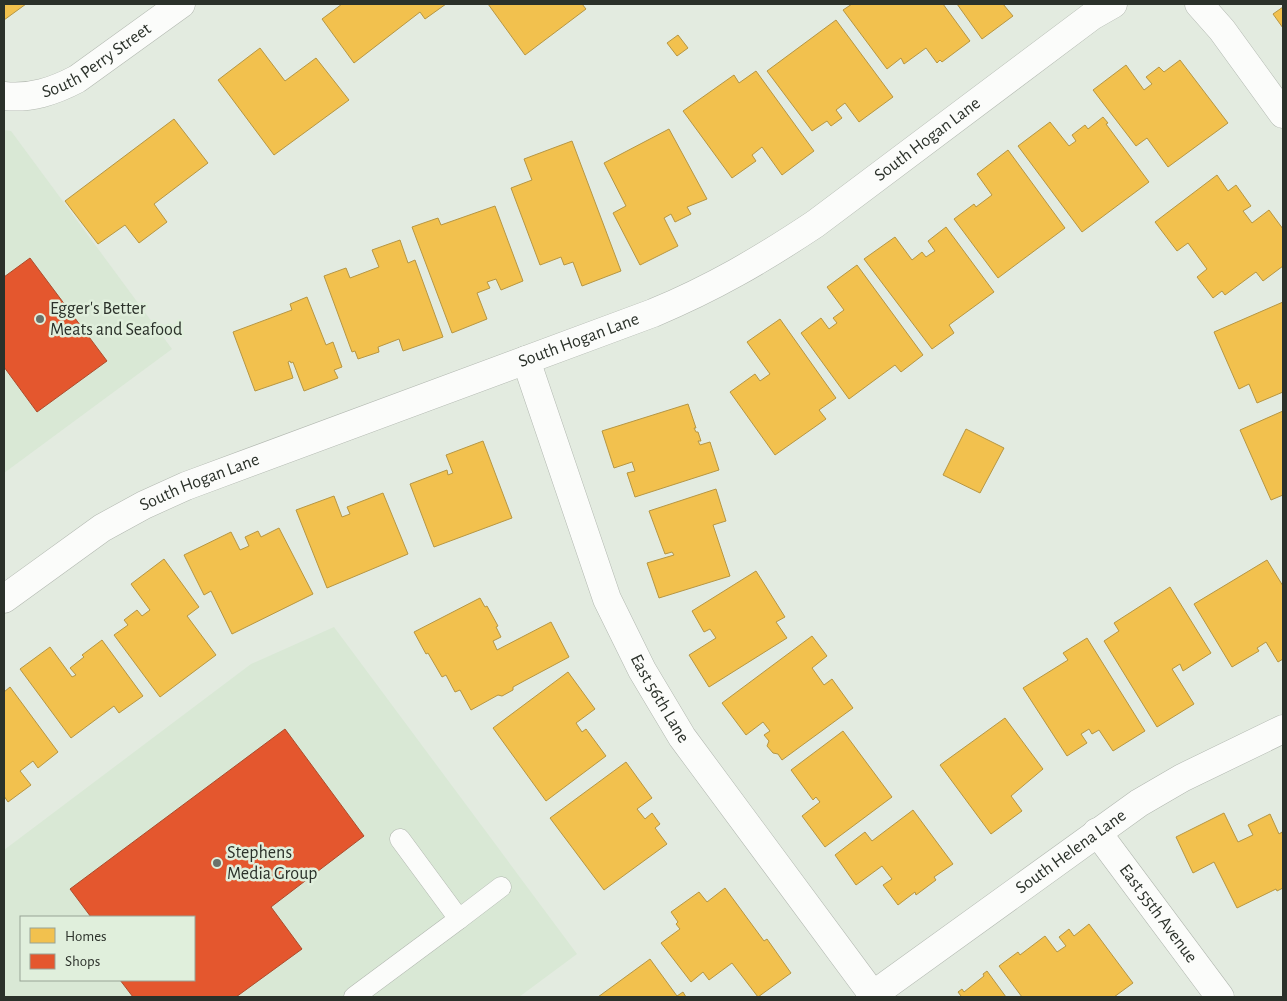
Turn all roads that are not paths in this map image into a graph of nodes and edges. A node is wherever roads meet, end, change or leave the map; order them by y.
1 (181, 4) edge
2 (1113, 4) edge
3 (1199, 4) edge
4 (4, 96) edge
5 (1283, 114) edge
6 (526, 360) junction
7 (4, 599) edge
8 (1283, 729) edge
9 (1097, 832) junction
10 (400, 839) dead end
11 (501, 887) dead end
12 (459, 919) junction
13 (872, 996) edge
14 (354, 997) edge
15 (1220, 997) edge

1 - 4 street, South Perry Street
2 - 6 street, South Hogan Lane
3 - 5 street
6 - 7 street, South Hogan Lane
6 - 13 street, East 56th Lane
8 - 9 street, South Helena Lane
9 - 13 street, South Helena Lane
9 - 15 street, East 55th Avenue
10 - 12 lane
11 - 12 lane
12 - 14 lane

